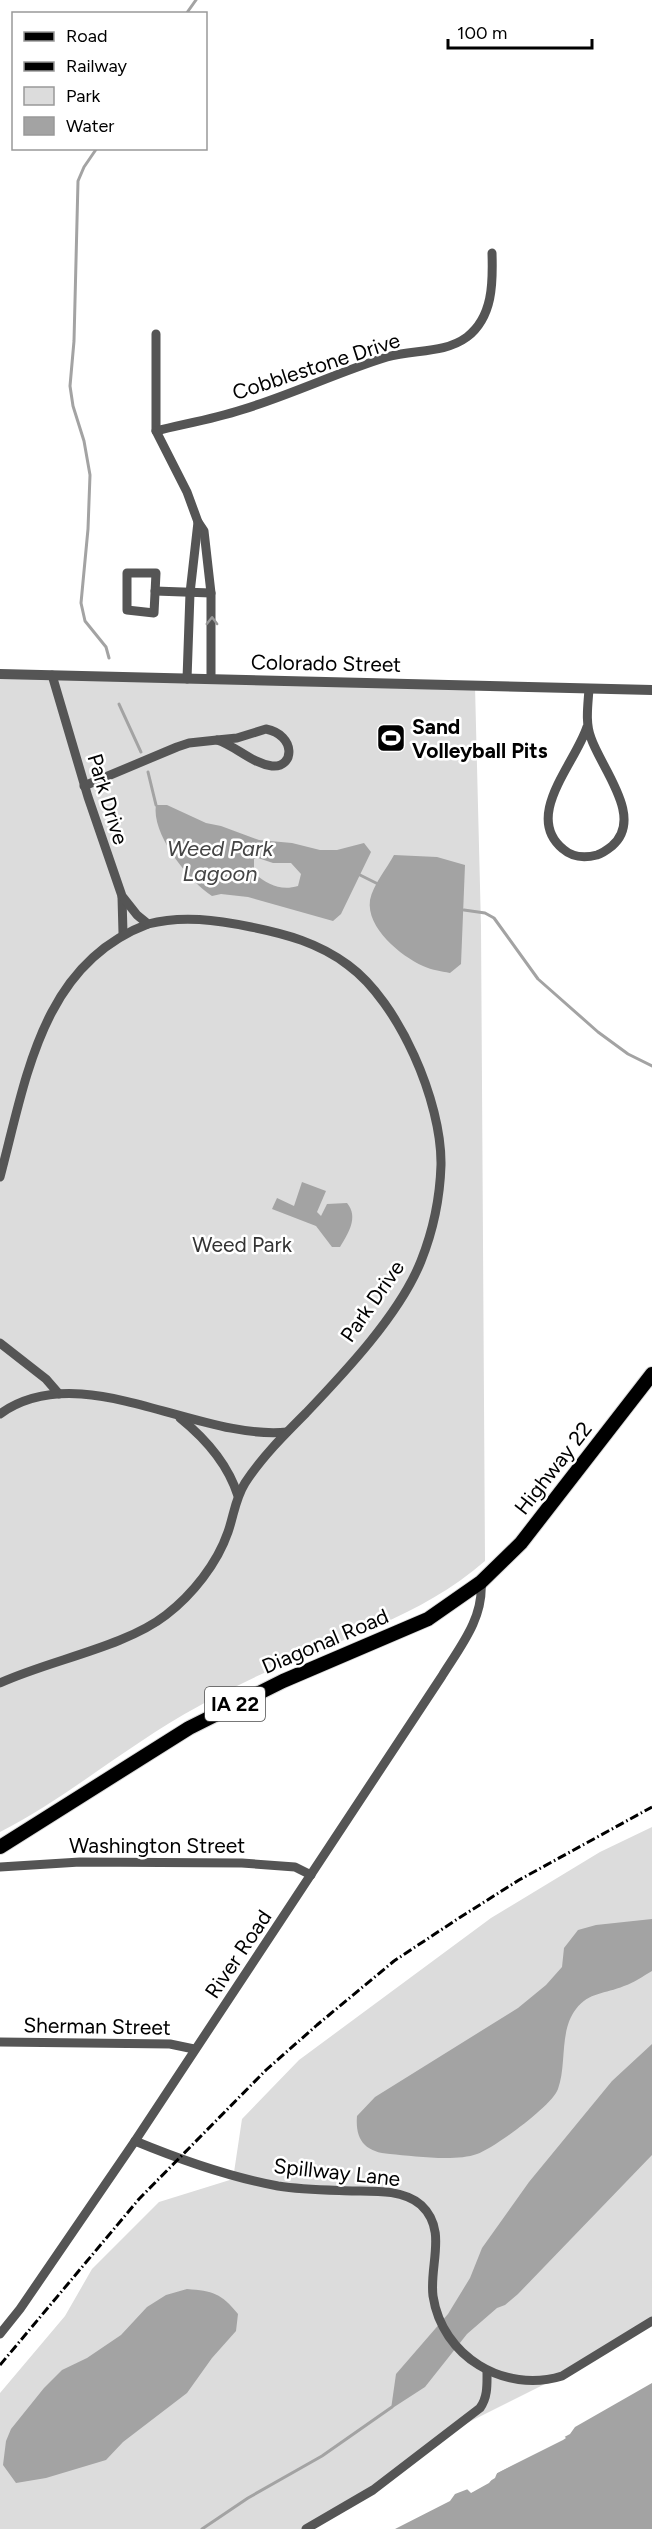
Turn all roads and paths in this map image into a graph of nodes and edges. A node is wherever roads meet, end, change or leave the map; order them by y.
1 (492, 253) dead end
2 (156, 334) dead end
3 (156, 431) junction
4 (198, 522) junction
5 (155, 591) junction
6 (190, 593) junction
7 (211, 593) junction
8 (0, 674) edge
9 (52, 675) junction
10 (187, 679) junction
11 (211, 679) junction
12 (589, 689) junction
13 (652, 690) edge
14 (587, 727) junction
15 (217, 740) junction
16 (84, 786) junction
17 (122, 896) junction
18 (148, 924) junction
19 (123, 933) junction
20 (0, 1177) edge
21 (0, 1343) edge
22 (652, 1374) edge
23 (59, 1394) junction
24 (0, 1414) edge
25 (176, 1414) junction
26 (287, 1432) junction
27 (238, 1496) junction
28 (481, 1582) junction
29 (0, 1683) edge
30 (0, 1847) edge
31 (0, 1867) edge
32 (311, 1875) junction
33 (0, 2042) edge
34 (194, 2049) junction
35 (135, 2141) junction
36 (652, 2321) edge
37 (0, 2334) edge
38 (487, 2371) junction
39 (306, 2529) edge

1 - 3 street, Cobblestone Drive
2 - 3 street
3 - 4 street
4 - 6 street
4 - 7 street
5 - 5 street
5 - 6 street
6 - 7 street
6 - 10 street
11 -> 7 street
8 - 9 street, Colorado Street
9 - 10 street, Colorado Street
9 - 16 street, Park Drive
10 - 11 street, Colorado Street
11 - 12 street, Colorado Street
12 - 13 street, Colorado Street
12 - 14 street
14 - 14 street
15 - 15 street
15 - 16 street
16 - 17 street, Park Drive
17 - 18 street, Park Drive
17 - 19 street
18 - 19 street, Park Drive
18 - 26 street, Park Drive
19 - 20 street, Park Drive
21 - 23 street
22 - 28 main road, Highway 22 / IA 22
23 - 24 street
23 - 25 street
25 - 26 street
25 - 27 street
26 - 27 street, Park Drive
27 - 29 street, Park Drive
28 - 30 main road, Diagonal Road / IA 22
28 - 32 street, River Road
31 - 32 street, Washington Street
32 - 34 street, River Road
33 - 34 street, Sherman Street
34 - 35 street, River Road
35 - 37 street, River Road
35 - 38 street, Spillway Lane
36 - 38 street, Spillway Lane
38 - 39 street

